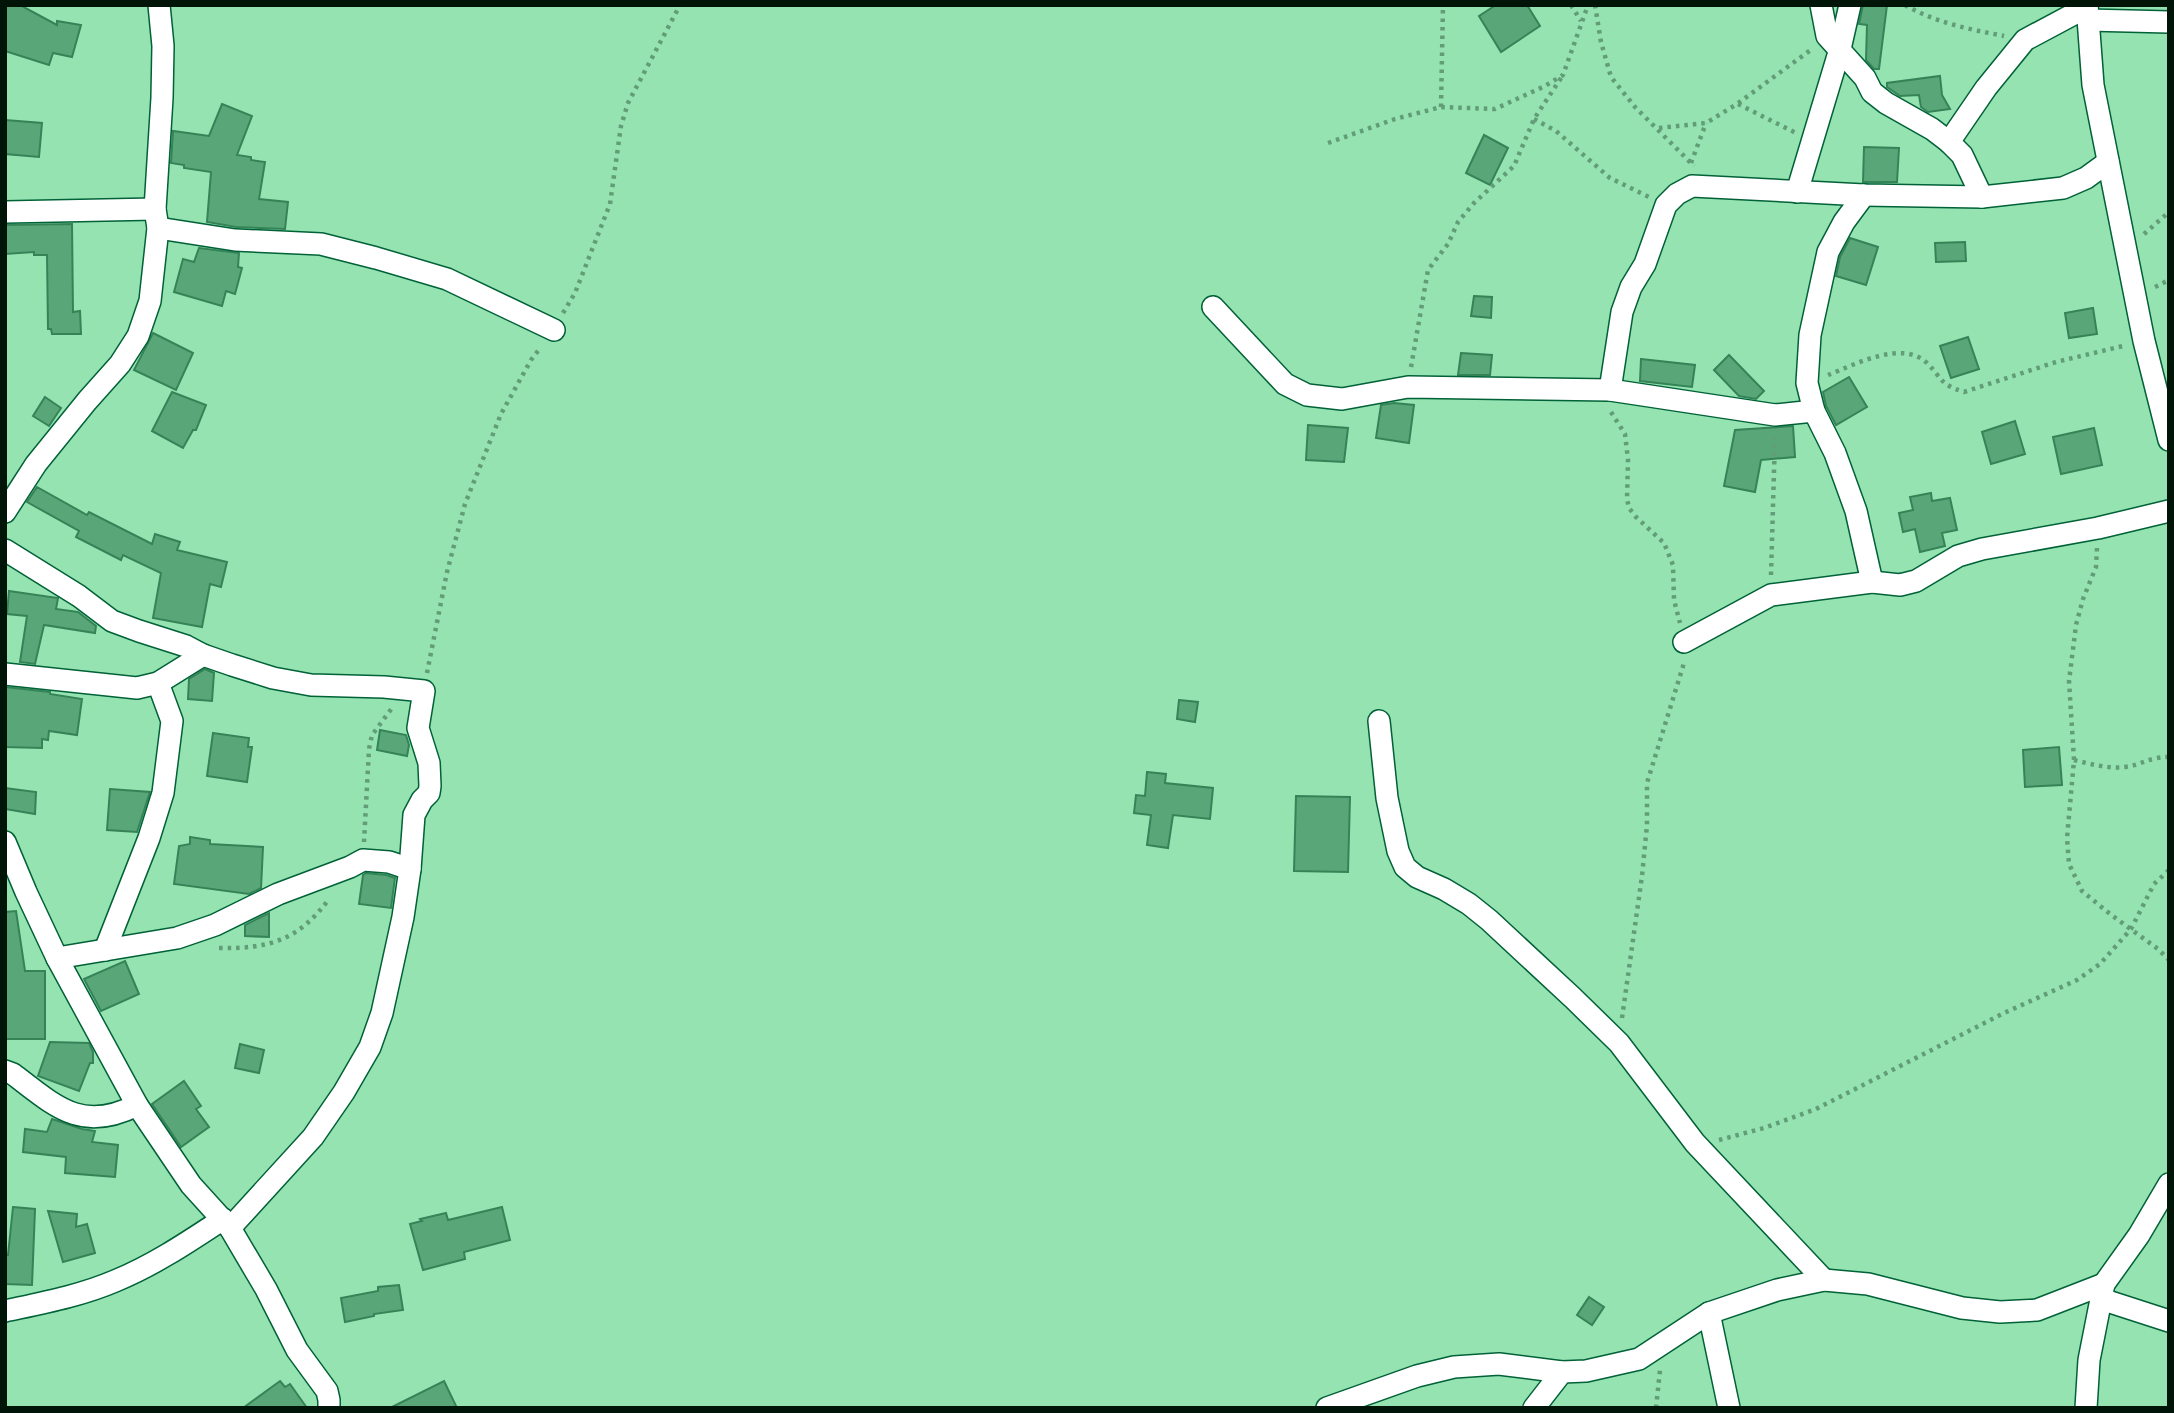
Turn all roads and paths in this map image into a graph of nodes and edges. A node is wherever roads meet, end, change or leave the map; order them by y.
1 (159, 5) edge
2 (1443, 5) edge
3 (1571, 5) edge
4 (1588, 5) edge
5 (1595, 5) edge
6 (1822, 5) edge
7 (1850, 5) edge
8 (1905, 5) edge
9 (2087, 11) edge
10 (1581, 21) junction
11 (2169, 22) edge
12 (2025, 40) junction
13 (1834, 42) junction
14 (1563, 75) junction
15 (1737, 104) junction
16 (1441, 107) junction
17 (1534, 119) junction
18 (1706, 123) junction
19 (1658, 128) junction
20 (1812, 141) junction
21 (1949, 142) junction
22 (1328, 143) dead end
23 (2108, 162) junction
24 (1691, 163) junction
25 (1718, 187) junction
26 (1797, 192) junction
27 (1864, 195) junction
28 (1982, 197) junction
29 (1666, 205) junction
30 (5, 212) edge
31 (2169, 212) edge
32 (156, 218) junction
33 (2126, 247) junction
34 (1213, 307) dead end
35 (554, 330) dead end
36 (2144, 341) junction
37 (1807, 383) junction
38 (1408, 387) junction
39 (1610, 390) junction
40 (1814, 411) junction
41 (1776, 415) junction
42 (2169, 440) edge
43 (2169, 510) edge
44 (5, 512) edge
45 (2098, 528) junction
46 (5, 550) edge
47 (1871, 582) junction
48 (1771, 595) junction
49 (1684, 642) junction
50 (203, 655) junction
51 (5, 674) edge
52 (158, 683) junction
53 (400, 688) junction
54 (1379, 721) dead end
55 (2169, 757) edge
56 (2074, 760) junction
57 (5, 842) edge
58 (356, 864) junction
59 (410, 869) junction
60 (2169, 870) edge
61 (2131, 929) junction
62 (214, 948) dead end
63 (105, 950) junction
64 (57, 958) junction
65 (2169, 960) edge
66 (1619, 1043) junction
67 (5, 1071) edge
68 (137, 1105) junction
69 (1695, 1143) junction
70 (2169, 1184) edge
71 (227, 1224) junction
72 (1824, 1280) junction
73 (2103, 1291) junction
74 (5, 1311) edge
75 (1709, 1313) junction
76 (2169, 1321) edge
77 (1662, 1342) junction
78 (1562, 1372) junction
79 (329, 1408) edge
80 (1327, 1408) edge
81 (1534, 1408) edge
82 (1656, 1408) edge
83 (1729, 1408) edge
84 (2086, 1408) edge

1 - 32 street
2 - 16 path
3 - 10 path
4 - 10 path
5 - 19 path
6 - 13 street
7 - 13 street
8 - 12 path
9 - 11 street
9 - 12 street
9 - 23 street
10 - 14 path
12 - 21 street
13 - 15 path
13 - 20 street
13 - 21 street
14 - 16 path
14 - 17 path
15 - 18 path
15 - 20 path
16 - 22 path
17 - 29 path
17 - 38 path
18 - 19 path
18 - 24 path
19 - 24 path
20 - 26 street
21 - 28 street
23 - 28 street
23 - 33 street
24 - 25 path
25 - 26 street
25 - 29 street
26 - 27 street
27 - 28 street
27 - 37 street
29 - 39 street
30 - 32 street
31 - 33 path
32 - 35 street
32 - 44 street
33 - 36 street
34 - 38 street
36 - 37 path
36 - 42 street
37 - 40 street
38 - 39 street
39 - 41 street
39 - 49 path
40 - 41 street
40 - 47 street
41 - 48 path
43 - 45 street
45 - 47 street
45 - 56 path
46 - 50 street
47 - 48 street
48 - 49 street
49 - 66 path
50 - 52 street
50 - 53 street
51 - 52 street
52 - 63 street
53 - 58 path
53 - 59 street
54 - 66 street
55 - 56 path
56 - 61 path
57 - 64 street
58 - 59 street
58 - 62 path
58 - 63 street
59 - 71 street
60 - 61 path
61 - 65 path
61 - 69 path
63 - 64 street
64 - 68 street
66 - 69 street
67 - 68 street
68 - 71 street
69 - 72 street
70 - 73 street
71 - 74 street
71 - 79 street
72 - 73 street
72 - 75 street
73 - 76 street
73 - 84 street
75 - 77 street
75 - 83 street
77 - 78 street
77 - 82 path
78 - 80 street
78 - 81 street

